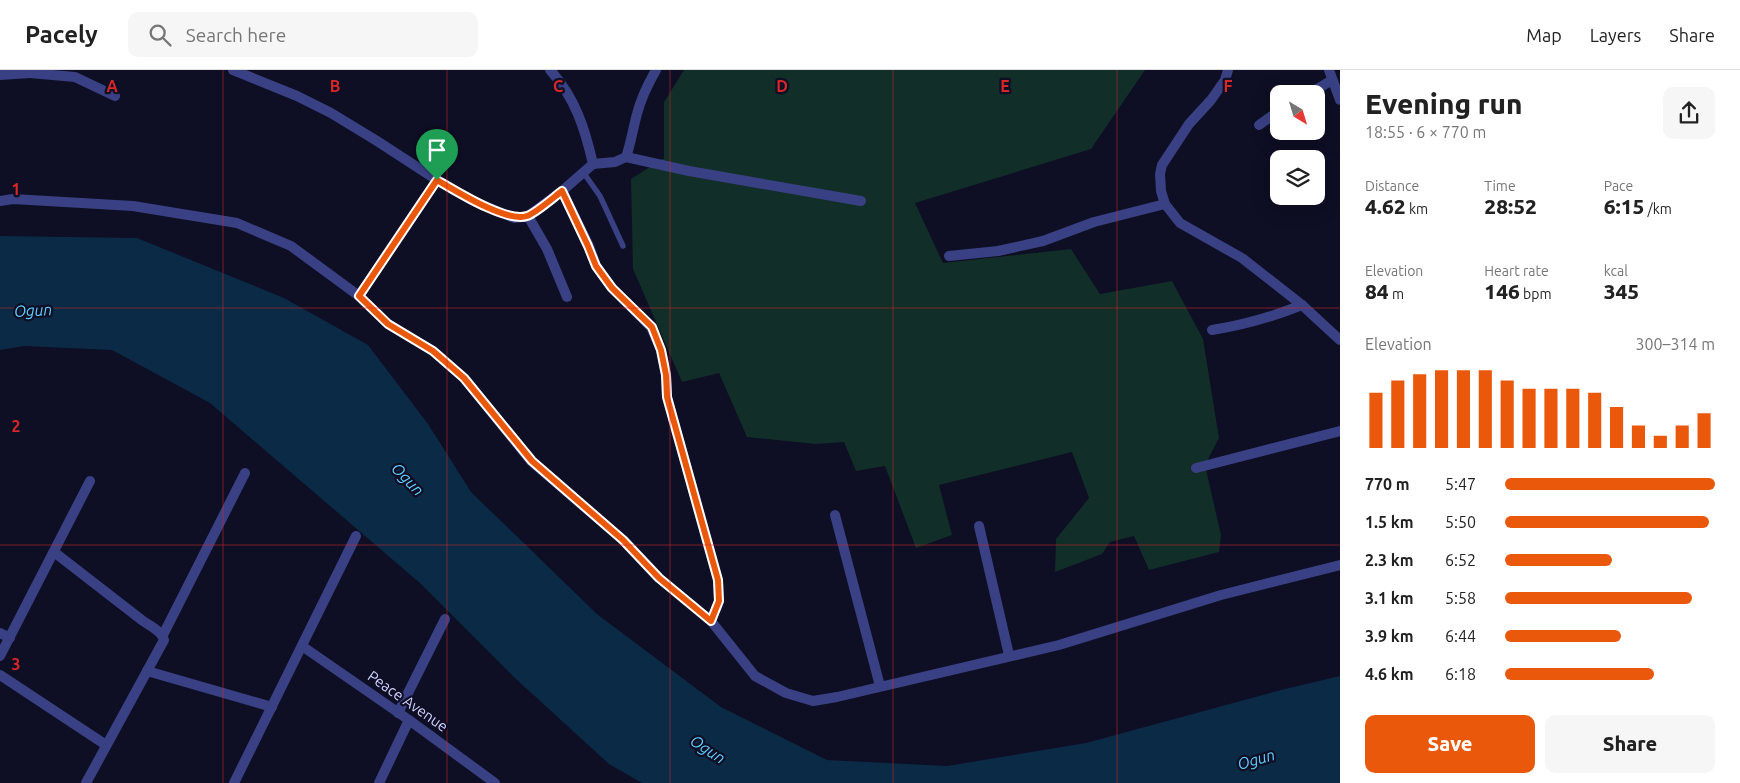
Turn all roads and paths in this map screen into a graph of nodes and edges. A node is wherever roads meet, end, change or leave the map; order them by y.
1 (233, 70) edge
2 (550, 70) edge
3 (656, 70) edge
4 (1228, 70) edge
5 (1329, 70) edge
6 (31, 72) edge
7 (0, 75) edge
8 (1332, 80) junction
9 (1324, 85) edge
10 (114, 96) dead end
11 (1340, 100) edge
12 (1270, 117) edge
13 (1259, 125) dead end
14 (626, 157) junction
15 (593, 164) junction
16 (583, 172) junction
17 (437, 180) junction
18 (562, 191) junction
19 (0, 200) edge
20 (861, 201) dead end
21 (1165, 204) junction
22 (528, 216) junction
23 (624, 246) dead end
24 (949, 256) dead end
25 (359, 296) junction
26 (567, 297) dead end
27 (1302, 305) junction
28 (1212, 330) dead end
29 (1340, 340) edge
30 (1340, 431) edge
31 (1196, 468) dead end
32 (245, 472) dead end
33 (90, 481) dead end
34 (835, 515) dead end
35 (979, 526) dead end
36 (356, 536) dead end
37 (54, 552) junction
38 (1340, 565) edge
39 (445, 619) dead end
40 (711, 621) junction
41 (163, 635) junction
42 (5, 636) edge
43 (302, 646) junction
44 (0, 656) edge
45 (1009, 656) junction
46 (148, 672) junction
47 (0, 675) edge
48 (880, 686) junction
49 (272, 708) junction
50 (398, 712) junction
51 (409, 720) junction
52 (106, 745) junction
53 (86, 783) edge
54 (234, 783) edge
55 (379, 783) edge
56 (495, 783) edge

1 - 17 street
2 - 15 street
3 - 14 street
4 - 21 street
5 - 8 street
6 - 7 street
6 - 10 street
8 - 9 street
8 - 11 street
12 - 13 street
14 - 15 street
14 - 20 street
15 - 16 street
16 - 18 street
16 - 23 lane
17 - 22 street
17 - 25 street
18 - 22 street
18 - 40 street
19 - 25 street
21 - 24 street
21 - 27 street
22 - 26 street
25 - 40 street
27 - 28 street
27 - 29 street
30 - 31 street
32 - 41 street
33 - 37 street
34 - 48 street
35 - 45 street
36 - 43 street
37 - 41 street
37 - 42 street
38 - 45 street
39 - 50 street
40 - 48 street
41 - 46 street
42 - 44 street
43 - 49 street
43 - 50 street, Peace Avenue
45 - 48 street
46 - 49 street
46 - 52 street
47 - 52 street
49 - 54 street
50 - 51 street, Peace Avenue
51 - 55 street
51 - 56 street, Peace Avenue
52 - 53 street

